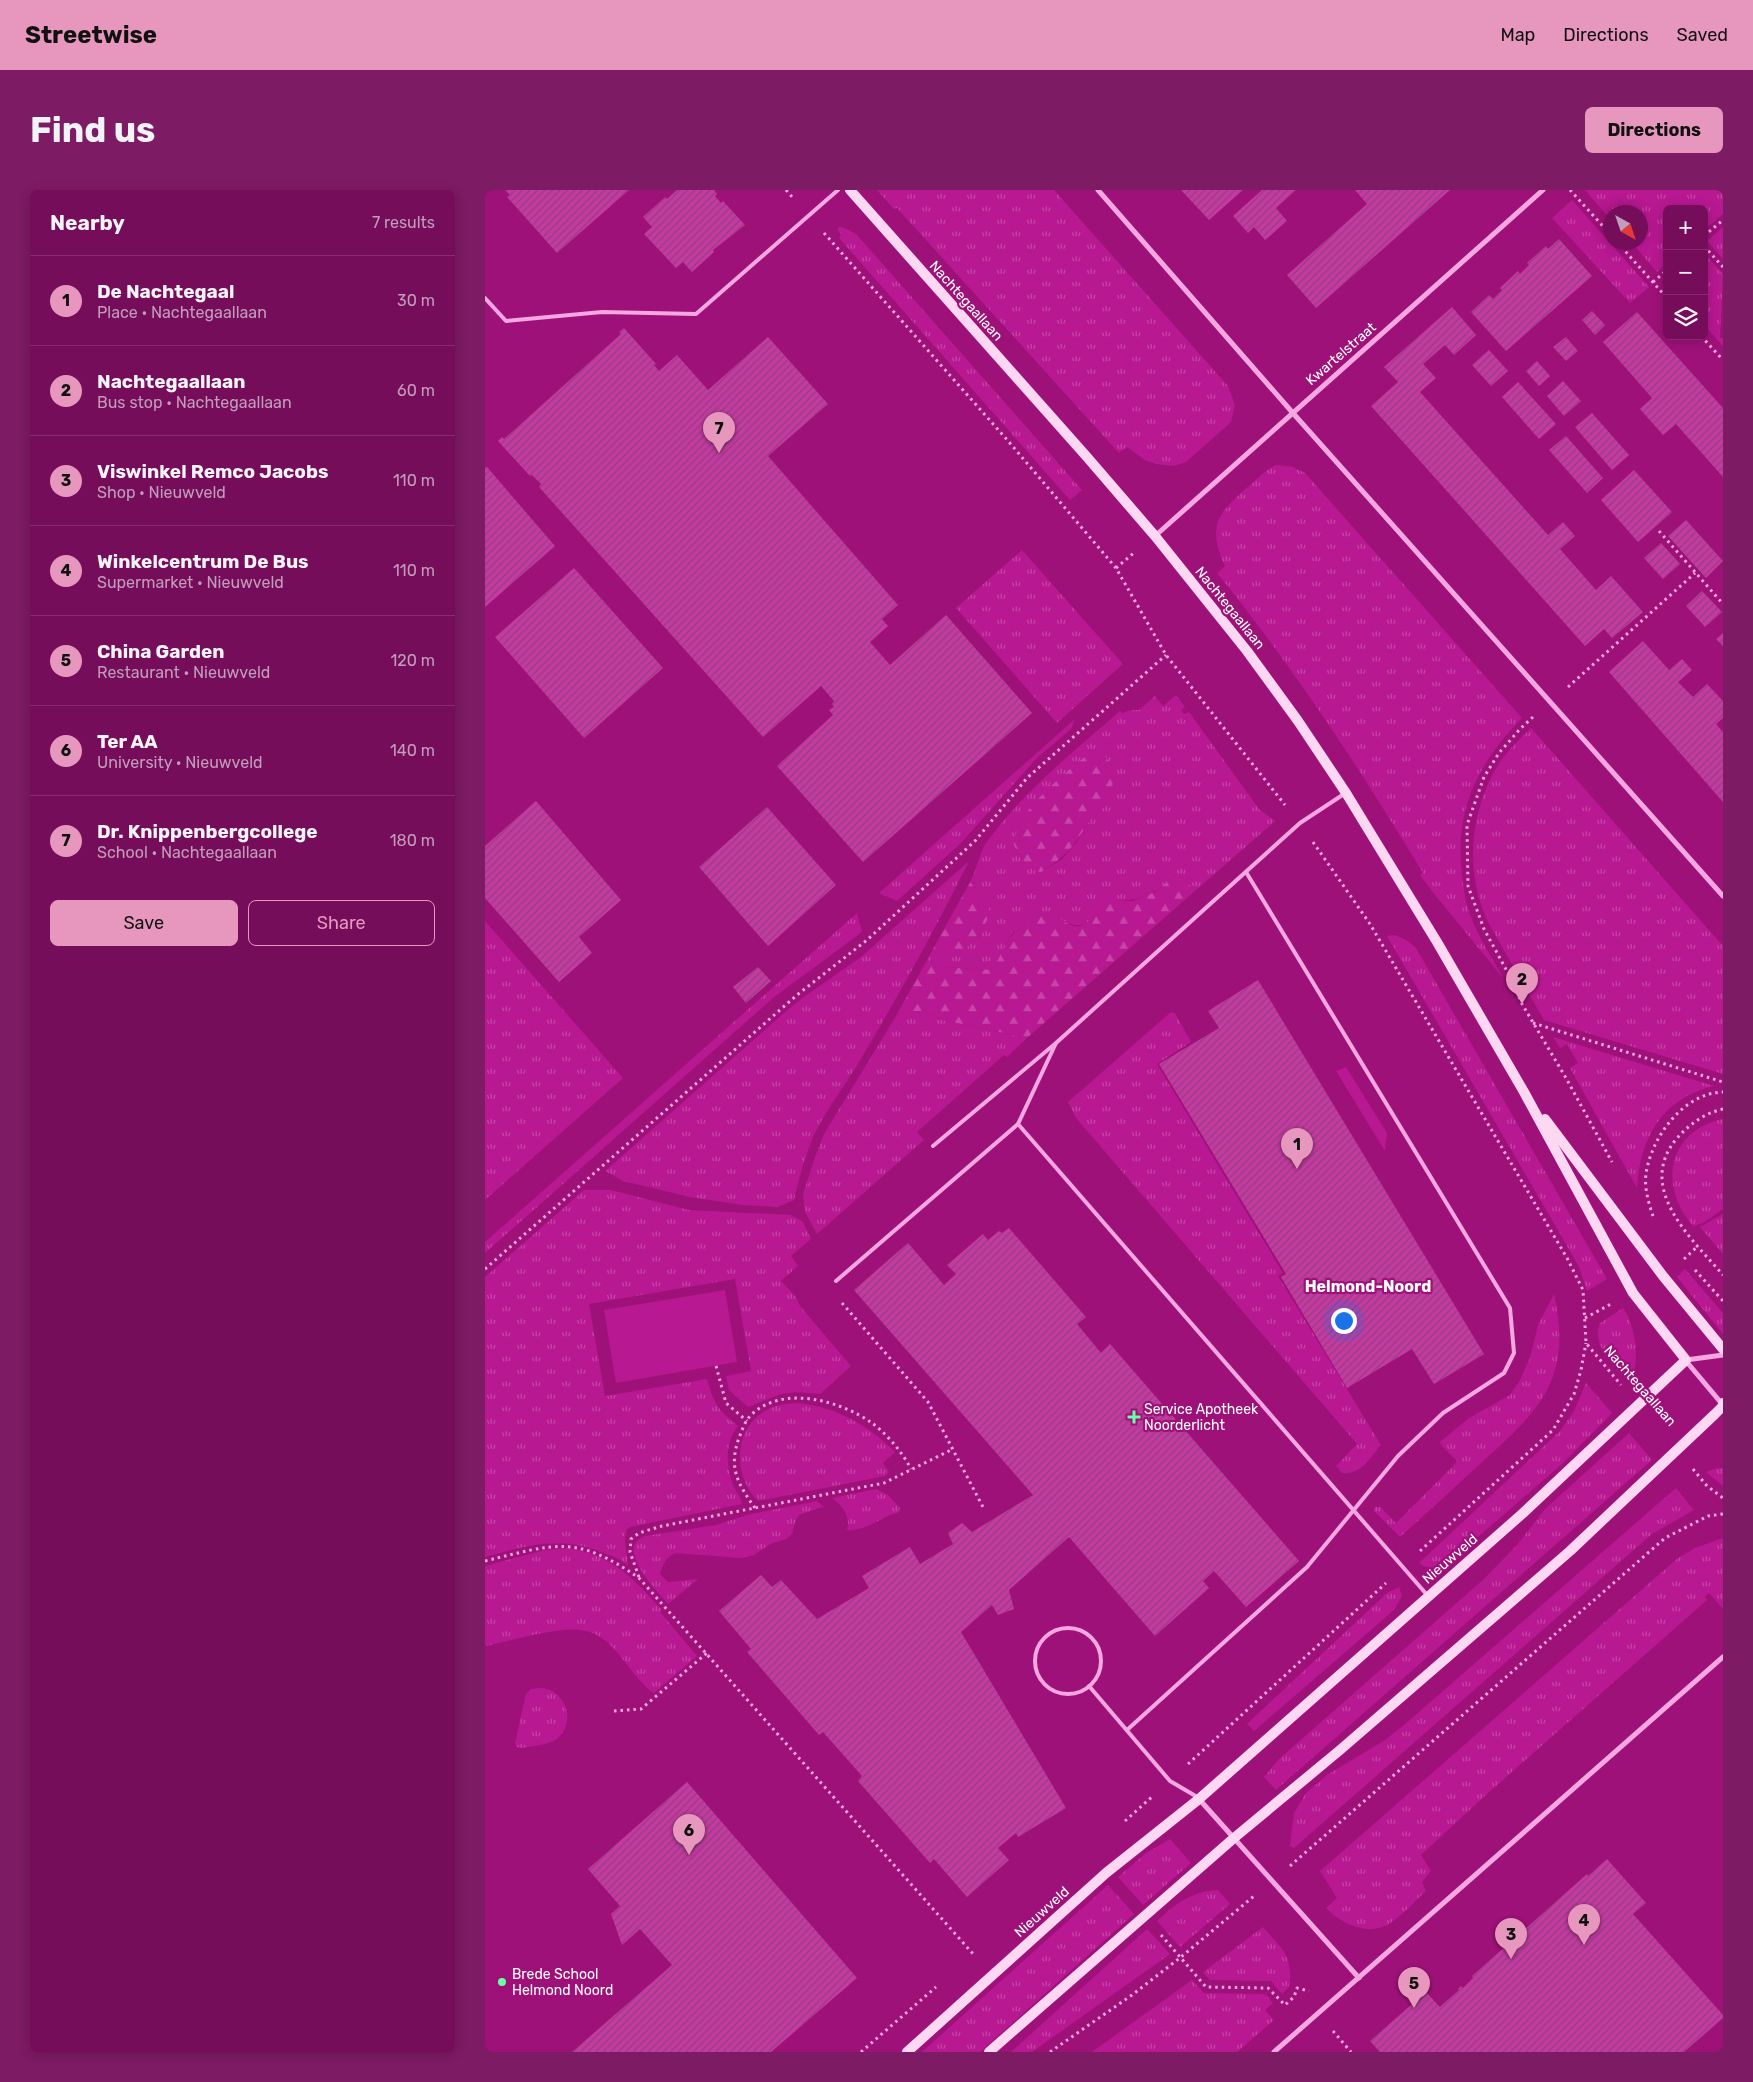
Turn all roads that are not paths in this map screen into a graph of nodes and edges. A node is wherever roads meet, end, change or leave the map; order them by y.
1 (838, 190) edge
2 (850, 190) edge
3 (1098, 190) edge
4 (1543, 190) edge
5 (485, 298) edge
6 (1292, 412) junction
7 (1155, 536) junction
8 (1346, 793) junction
9 (1246, 872) junction
10 (1723, 896) edge
11 (1056, 1043) junction
12 (1524, 1092) junction
13 (1018, 1124) junction
14 (933, 1146) dead end
15 (836, 1281) road end
16 (1723, 1349) edge
17 (1723, 1356) edge
18 (1685, 1360) junction
19 (1723, 1405) edge
20 (1353, 1512) junction
21 (1428, 1596) junction
22 (1723, 1657) edge
23 (1089, 1686) junction
24 (1127, 1730) junction
25 (1199, 1798) junction
26 (1234, 1838) junction
27 (1359, 1978) junction
28 (907, 2052) edge
29 (989, 2052) edge
30 (1274, 2052) edge

1 - 5 lane
2 - 7 street, Nachtegaallaan
3 - 6 street
4 - 6 street, Kwartelstraat
6 - 7 street, Kwartelstraat
6 - 10 street
7 - 8 street, Nachtegaallaan
8 - 9 lane
8 - 12 street, Nachtegaallaan
9 - 11 lane
9 - 20 lane
11 - 13 lane
11 - 14 lane
12 - 16 street, Nachtegaallaan
12 - 18 street, Nachtegaallaan
13 - 15 lane
13 - 20 lane
17 - 18 street
18 - 19 street, Nachtegaallaan
18 - 21 street, Nieuwveld
19 - 26 street
20 - 21 lane
20 - 24 lane
21 - 25 street, Nieuwveld
22 - 27 street
23 - 23 lane
23 - 24 lane
24 - 25 lane
25 - 26 street
25 - 28 street, Nieuwveld
26 - 27 street
26 - 29 street
27 - 30 street

